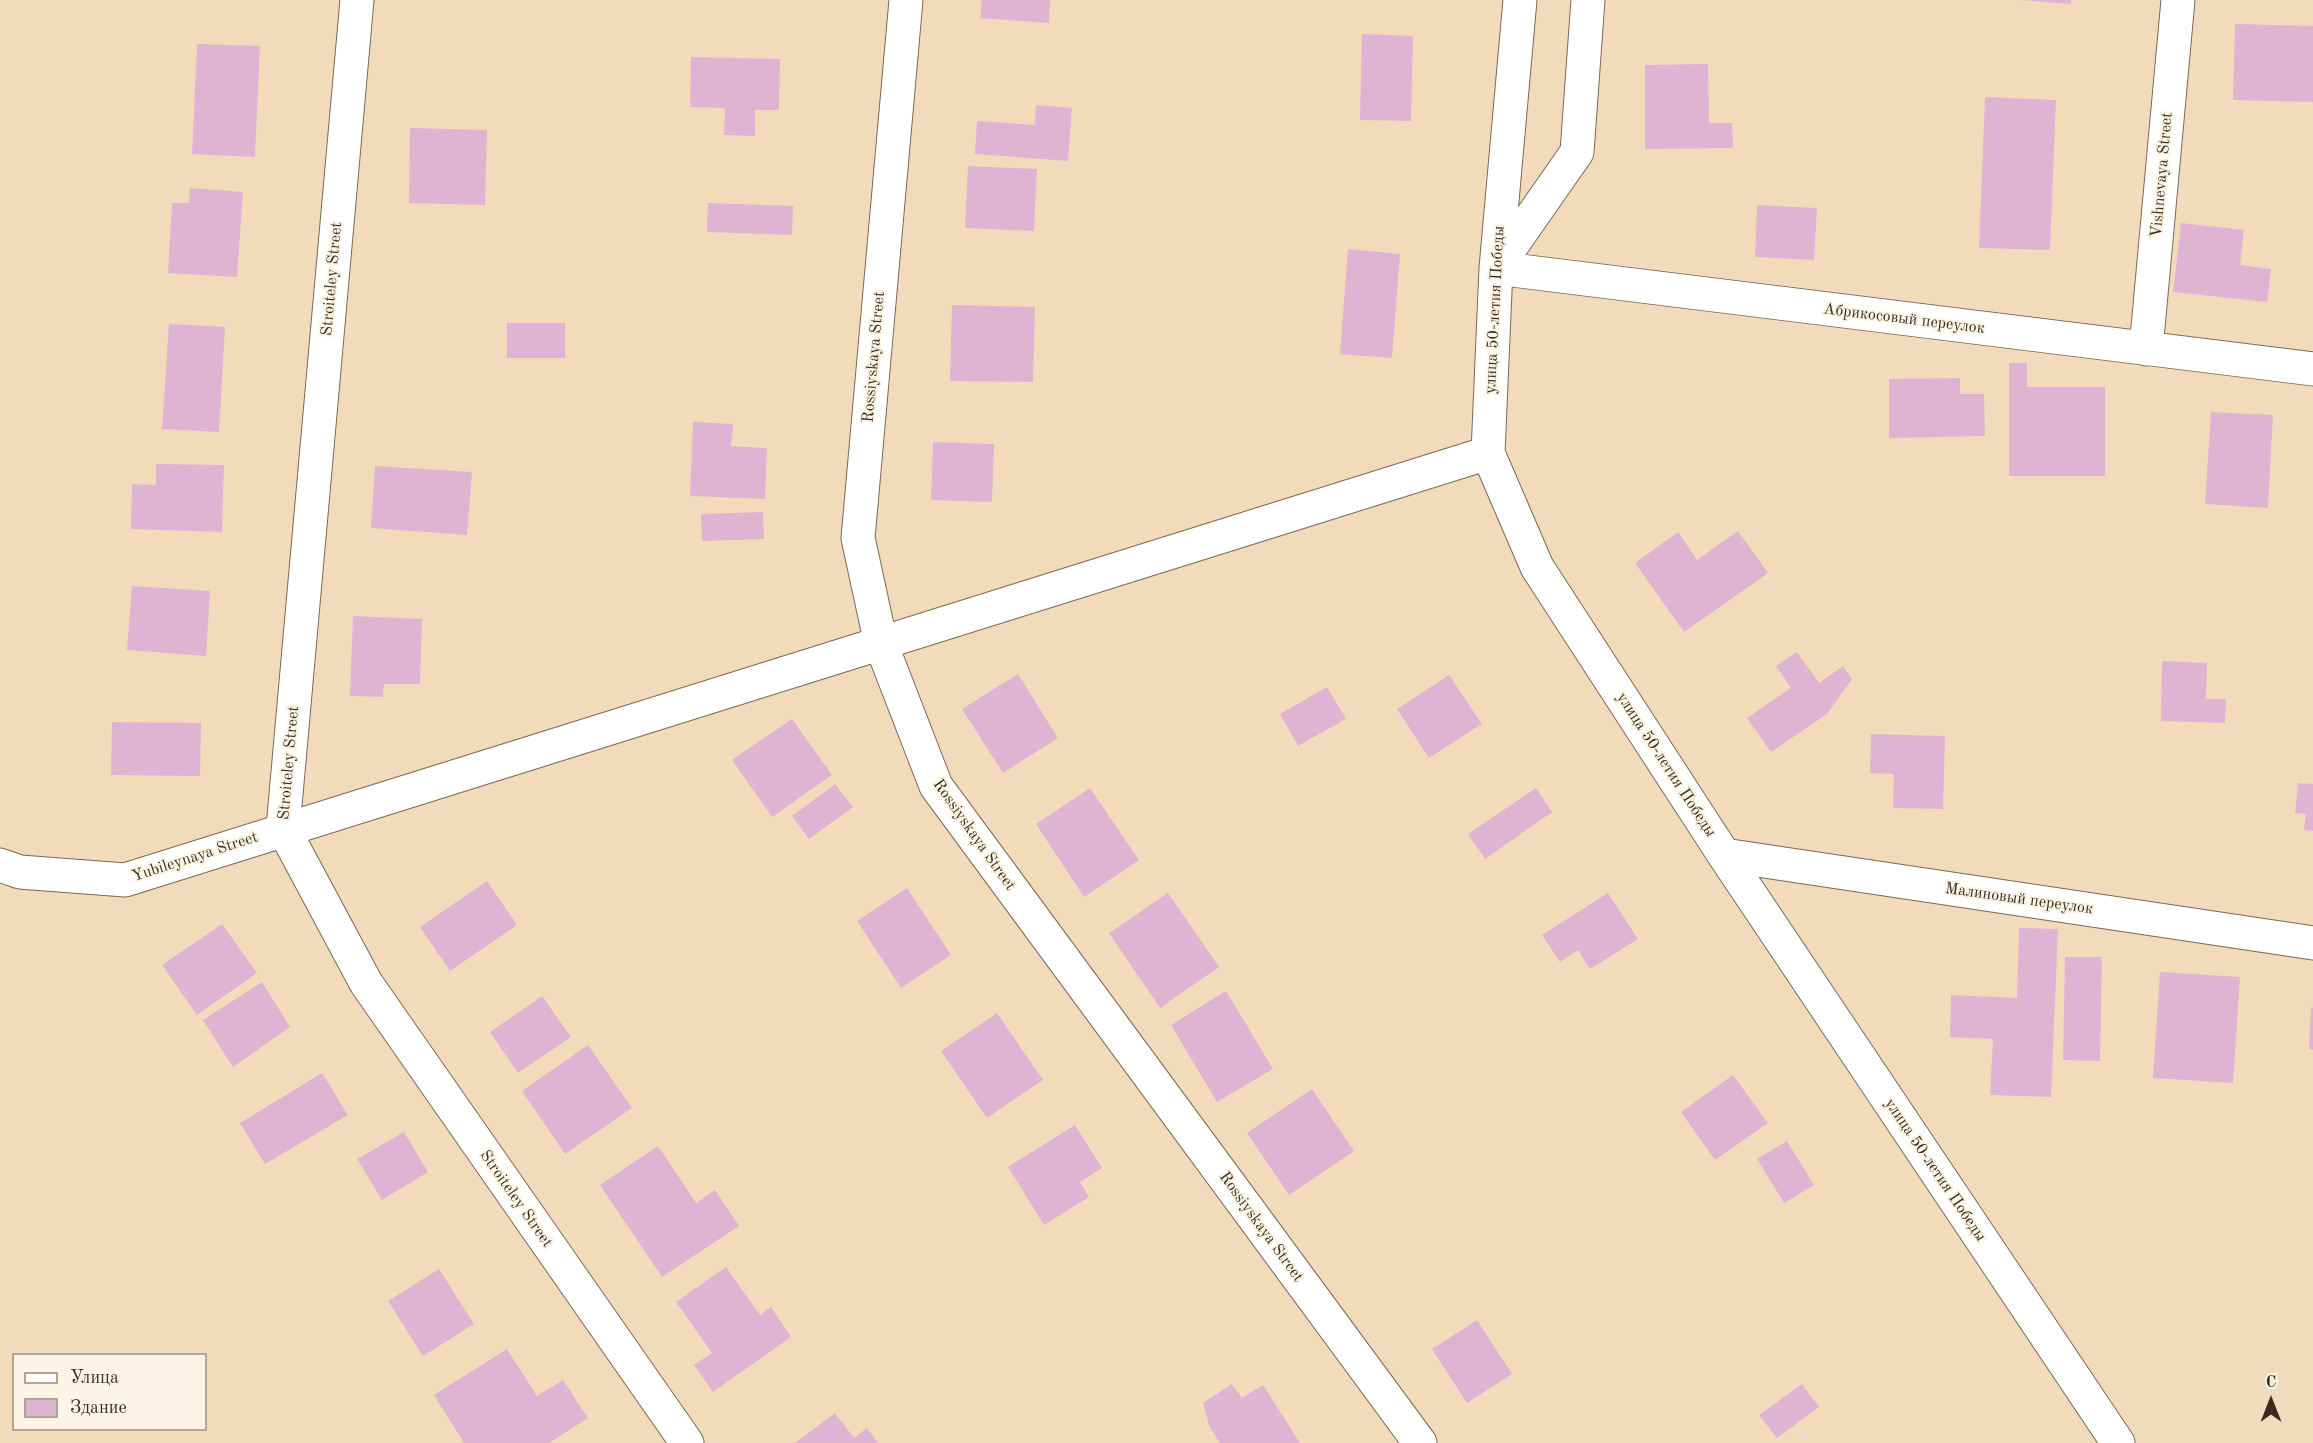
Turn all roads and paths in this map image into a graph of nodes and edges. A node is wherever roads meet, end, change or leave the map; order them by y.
1 (357, 0) edge
2 (906, 0) edge
3 (1520, 0) edge
4 (1588, 0) edge
5 (2178, 0) edge
6 (1496, 268) junction
7 (2146, 350) junction
8 (2313, 369) edge
9 (1488, 453) junction
10 (881, 644) junction
11 (283, 828) junction
12 (1724, 855) junction
13 (0, 866) edge
14 (2313, 943) edge
15 (687, 1443) edge
16 (1420, 1443) edge
17 (2118, 1443) edge

1 - 11 street, Stroiteley Street
2 - 10 street, Rossiyskaya Street
3 - 6 street, улица 50-летия Победы
4 - 6 street
5 - 7 street, Vishnevaya Street
6 - 7 street, Абрикосовый переулок
6 - 9 street, улица 50-летия Победы
7 - 8 street, Абрикосовый переулок
9 - 10 street, Yubileynaya Street
9 - 12 street, улица 50-летия Победы
10 - 11 street, Yubileynaya Street
10 - 16 street, Rossiyskaya Street
11 - 13 street, Yubileynaya Street
11 - 15 street, Stroiteley Street
12 - 14 street, Малиновый переулок
12 - 17 street, улица 50-летия Победы

